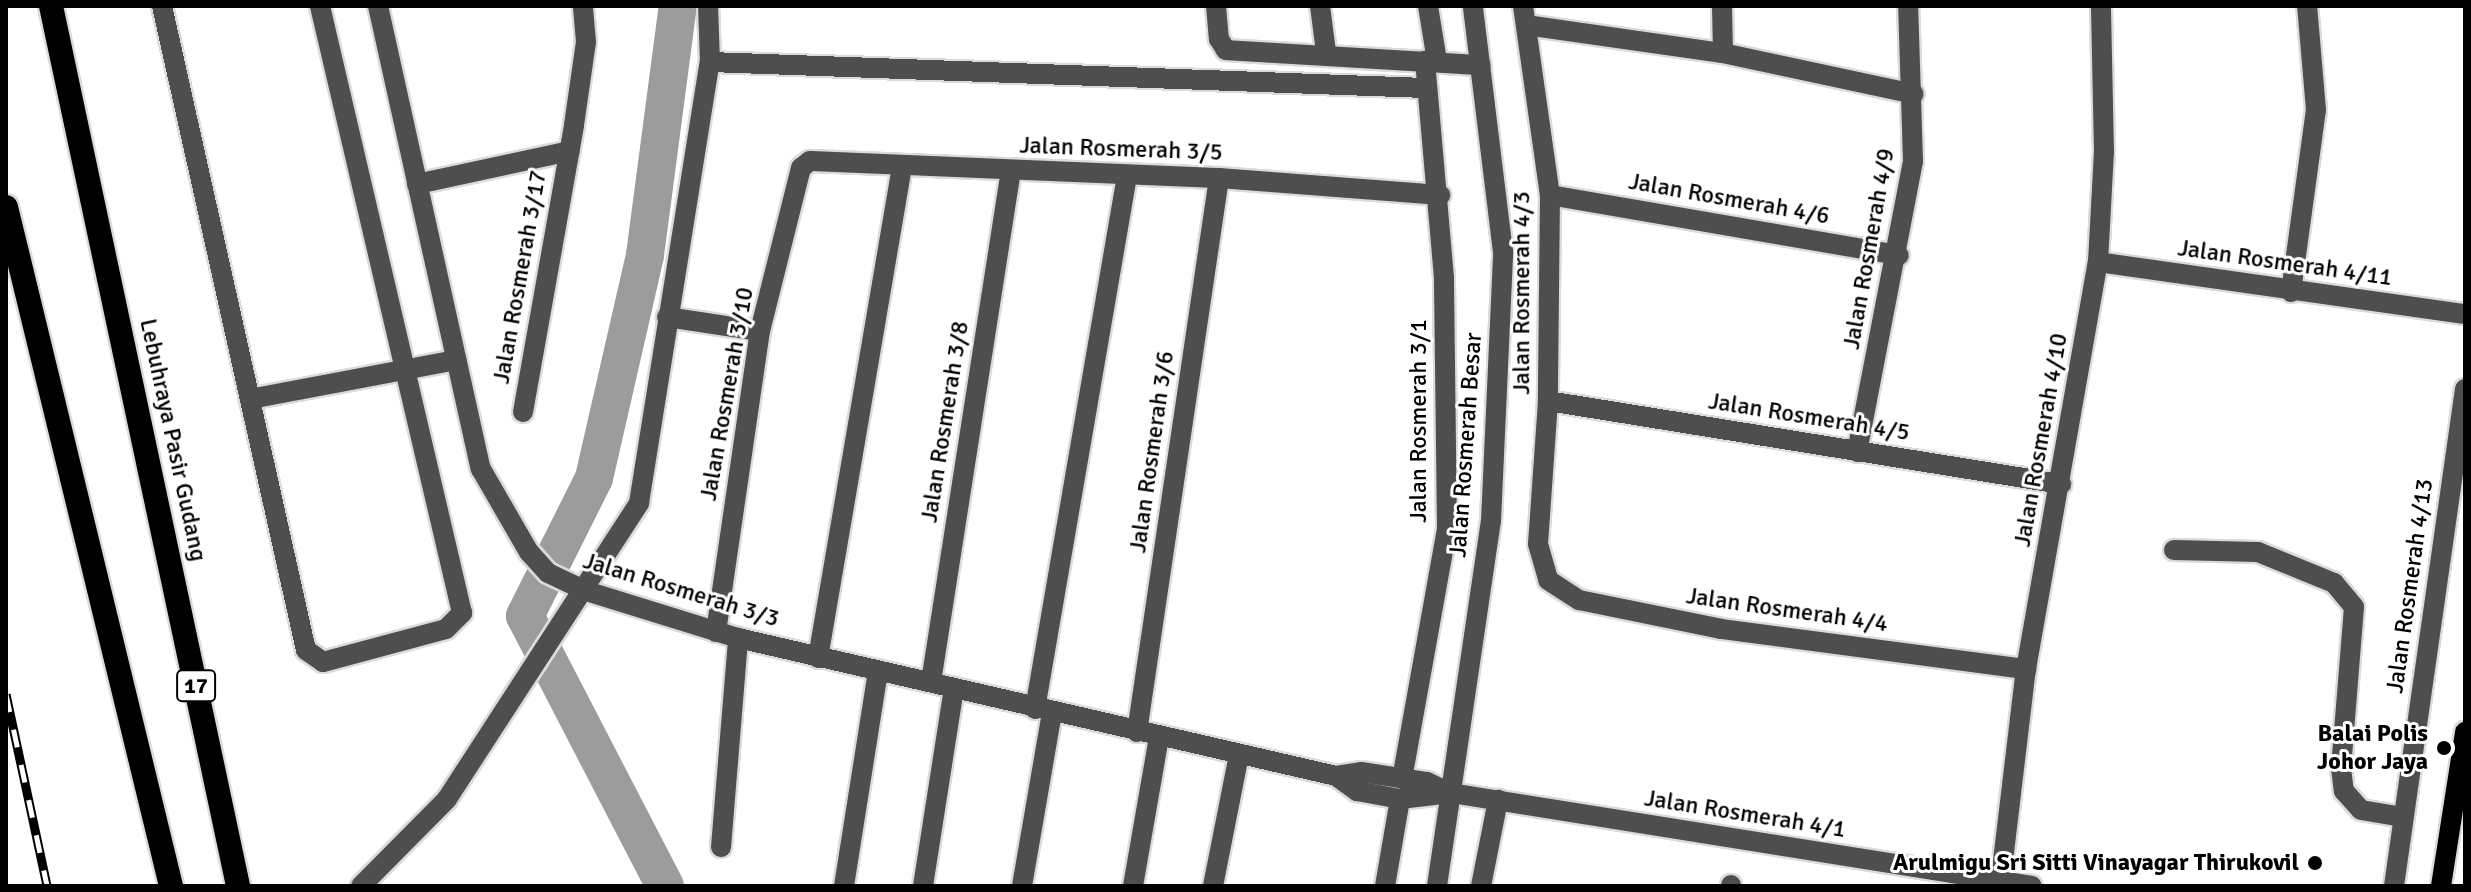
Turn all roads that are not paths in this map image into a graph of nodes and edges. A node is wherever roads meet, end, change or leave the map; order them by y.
1 (35, 6) edge
2 (51, 6) edge
3 (162, 6) edge
4 (320, 6) edge
5 (378, 6) edge
6 (583, 6) edge
7 (708, 6) edge
8 (1216, 6) edge
9 (1320, 6) edge
10 (1428, 6) edge
11 (1473, 6) edge
12 (1722, 6) edge
13 (1908, 6) edge
14 (2101, 6) edge
15 (2307, 6) edge
16 (1524, 16) edge
17 (1326, 52) junction
18 (1723, 53) junction
19 (1431, 61) junction
20 (710, 62) junction
21 (1481, 65) junction
22 (1427, 88) junction
23 (70, 91) junction
24 (1914, 94) junction
25 (569, 151) junction
26 (902, 167) junction
27 (801, 168) joint
28 (1011, 170) junction
29 (1127, 176) junction
30 (1219, 178) junction
31 (417, 184) junction
32 (1440, 195) junction
33 (1550, 195) junction
34 (6, 207) edge
35 (1899, 255) junction
36 (2098, 262) junction
37 (2291, 292) junction
38 (2465, 314) edge
39 (667, 317) junction
40 (760, 331) junction
41 (456, 360) junction
42 (401, 370) junction
43 (2465, 389) edge
44 (250, 399) junction
45 (1548, 401) junction
46 (523, 412) dead end
47 (1857, 452) junction
48 (2061, 484) junction
49 (2174, 550) dead end
50 (1548, 580) joint
51 (586, 591) junction
52 (716, 632) junction
53 (738, 638) junction
54 (818, 658) junction
55 (2026, 669) junction
56 (878, 671) junction
57 (931, 682) junction
58 (954, 688) junction
59 (1044, 711) junction
60 (1137, 732) junction
61 (2465, 732) edge
62 (1159, 737) junction
63 (1239, 755) junction
64 (1401, 789) junction
65 (1451, 793) junction
66 (1498, 800) junction
67 (2403, 817) junction
68 (721, 847) dead end
69 (2001, 884) edge
70 (171, 886) edge
71 (238, 886) edge
72 (361, 886) edge
73 (844, 886) edge
74 (923, 886) edge
75 (1022, 886) edge
76 (1133, 886) edge
77 (1213, 886) edge
78 (1385, 886) edge
79 (1437, 886) edge
80 (1481, 886) edge
81 (2032, 886) edge
82 (2394, 886) edge
83 (2441, 886) edge

1 - 23 highway
2 - 23 highway, Lebuhraya Pasir Gudang / 17
3 - 44 street
4 - 42 street
5 - 31 street, Jalan Rosmerah 3/3
6 - 25 street, Jalan Rosmerah 3/17
7 - 20 street
8 - 17 street
9 - 17 street
10 - 19 street, Jalan Rosmerah 3/1
11 - 21 street, Jalan Rosmerah Besar
12 - 18 street
13 - 24 street, Jalan Rosmerah 4/9
14 - 36 street, Jalan Rosmerah 4/10
15 - 37 street
16 - 18 street
16 - 33 street, Jalan Rosmerah 4/3
17 - 19 street
18 - 24 street
19 - 21 street
19 - 22 street, Jalan Rosmerah 3/1
20 - 22 street
20 - 39 street
21 - 65 street, Jalan Rosmerah Besar
22 - 32 street, Jalan Rosmerah 3/1
23 - 71 highway, Lebuhraya Pasir Gudang / 17
24 - 35 street, Jalan Rosmerah 4/9
25 - 31 street, Jalan Rosmerah 3/17
25 - 46 street, Jalan Rosmerah 3/17
26 - 27 street, Jalan Rosmerah 3/5
26 - 28 street, Jalan Rosmerah 3/5
26 - 54 street
27 - 40 street, Jalan Rosmerah 3/10
28 - 29 street, Jalan Rosmerah 3/5
28 - 57 street, Jalan Rosmerah 3/8
29 - 30 street, Jalan Rosmerah 3/5
29 - 59 street
30 - 32 street, Jalan Rosmerah 3/5
30 - 60 street, Jalan Rosmerah 3/6
31 - 41 street, Jalan Rosmerah 3/3
32 - 64 street, Jalan Rosmerah 3/1
33 - 35 street, Jalan Rosmerah 4/6
33 - 45 street, Jalan Rosmerah 4/3
34 - 70 highway
35 - 47 street, Jalan Rosmerah 4/9
36 - 37 street, Jalan Rosmerah 4/11
36 - 48 street, Jalan Rosmerah 4/10
37 - 38 street, Jalan Rosmerah 4/11
39 - 40 street
39 - 51 street
40 - 52 street, Jalan Rosmerah 3/10
41 - 42 street
41 - 51 street, Jalan Rosmerah 3/3
42 - 44 street
42 - 44 street
43 - 67 street, Jalan Rosmerah 4/13
45 - 47 street, Jalan Rosmerah 4/5
45 - 50 street, Jalan Rosmerah 4/3
47 - 48 street, Jalan Rosmerah 4/5
48 - 55 street, Jalan Rosmerah 4/10
49 - 67 street
50 - 55 street, Jalan Rosmerah 4/4
51 - 52 street, Jalan Rosmerah 3/3
51 - 72 street
52 - 53 street, Jalan Rosmerah 3/3
53 - 54 street, Jalan Rosmerah 3/3
53 - 68 street
54 - 56 street, Jalan Rosmerah 3/3
55 - 69 street, Jalan Rosmerah 4/10
56 - 57 street, Jalan Rosmerah 3/3
56 - 73 street
57 - 58 street, Jalan Rosmerah 3/3
58 - 59 street, Jalan Rosmerah 3/3
58 - 74 street
59 - 60 street, Jalan Rosmerah 3/3
59 - 75 street
60 - 62 street, Jalan Rosmerah 3/3
61 - 83 main road
62 - 63 street, Jalan Rosmerah 3/3
62 - 76 street
63 - 64 street, Jalan Rosmerah 3/3
63 - 77 street
64 - 65 street, Jalan Rosmerah 3/3
64 - 78 street, Jalan Rosmerah 3/1
65 - 66 street, Jalan Rosmerah 4/1
65 - 79 street, Jalan Rosmerah Besar
66 - 69 street, Jalan Rosmerah 4/1
66 - 80 street
67 - 82 street, Jalan Rosmerah 4/13
69 - 81 street, Jalan Rosmerah 4/1

